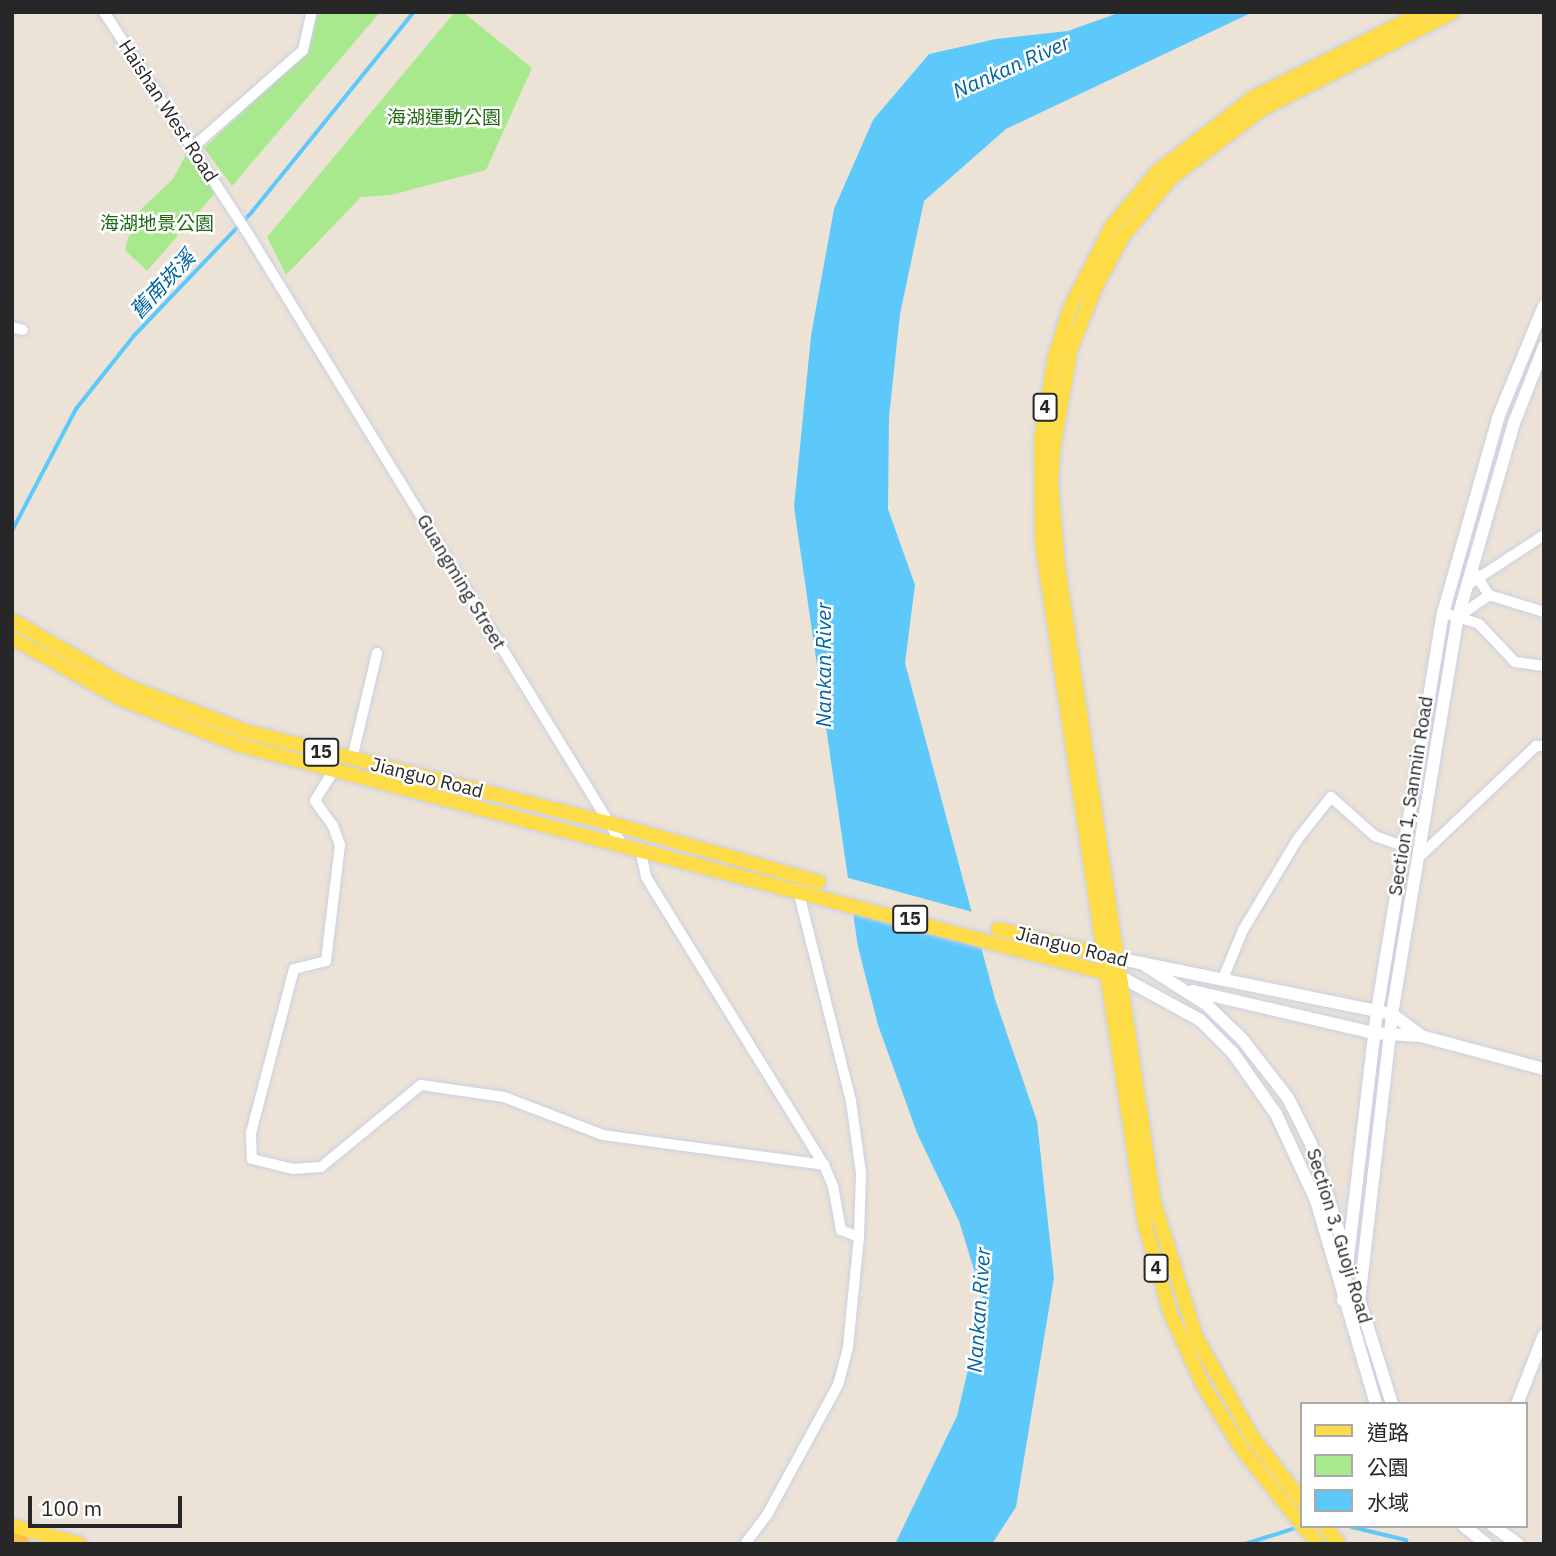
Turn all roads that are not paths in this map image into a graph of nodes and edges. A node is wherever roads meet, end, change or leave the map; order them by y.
1 (104, 12) edge
2 (312, 12) edge
3 (1453, 12) edge
4 (1420, 13) edge
5 (192, 148) junction
6 (1544, 306) edge
7 (300, 319) joint
8 (1544, 347) edge
9 (1544, 535) edge
10 (1470, 566) junction
11 (1479, 579) junction
12 (1465, 587) junction
13 (1489, 595) junction
14 (1544, 612) edge
15 (1443, 613) junction
16 (1458, 617) junction
17 (12, 620) edge
18 (12, 638) edge
19 (377, 653) dead end
20 (1544, 666) edge
21 (1544, 746) edge
22 (352, 759) junction
23 (334, 770) junction
24 (609, 822) junction
25 (622, 844) junction
26 (1402, 846) junction
27 (640, 848) junction
28 (1415, 860) junction
29 (820, 888) junction
30 (798, 889) junction
31 (998, 929) dead end
32 (1103, 955) junction
33 (1121, 960) junction
34 (1146, 966) junction
35 (1106, 973) junction
36 (1123, 978) junction
37 (1222, 981) junction
38 (1183, 989) junction
39 (1377, 1011) junction
40 (1392, 1014) junction
41 (1374, 1033) junction
42 (1389, 1036) junction
43 (1421, 1036) junction
44 (1544, 1069) edge
45 (824, 1165) junction
46 (859, 1237) junction
47 (1347, 1256) junction
48 (1343, 1300) junction
49 (1359, 1301) junction
50 (1544, 1335) edge
51 (1375, 1402) edge
52 (1391, 1402) edge
53 (1518, 1402) edge
54 (1300, 1498) edge
55 (1300, 1522) edge
56 (12, 1526) edge
57 (1305, 1528) edge
58 (1326, 1528) edge
59 (1468, 1528) edge
60 (1496, 1528) edge
61 (12, 1541) edge
62 (22, 1544) edge
63 (80, 1544) edge
64 (745, 1544) edge
65 (1318, 1544) edge
66 (1339, 1544) edge
67 (1463, 1544) edge
68 (1486, 1544) edge
69 (1518, 1544) edge

1 - 5 street, Haishan West Road
2 - 5 street
3 - 33 main road, 4
4 - 32 main road, 4
5 - 7 street, Haishan West Road
6 - 15 street, Section 1, Sanmin Road
7 - 24 street, Guangming Street
8 - 10 street, Section 1, Sanmin Road
9 - 11 street
10 - 11 street
10 - 12 street, Section 1, Sanmin Road
11 - 12 street
11 - 13 street
12 - 16 street, Section 1, Sanmin Road
13 - 14 street
13 - 16 street
15 - 16 street
15 - 26 street, Section 1, Sanmin Road
16 - 20 street
16 - 28 street, Section 1, Sanmin Road
17 - 22 main road, Jianguo Road / 15
18 - 23 main road, Jianguo Road / 15
19 - 22 street
21 - 28 street
22 - 24 main road, Jianguo Road / 15
23 - 25 main road, Jianguo Road / 15
23 - 45 street
24 - 25 street, Guangming Street
24 - 29 main road, Jianguo Road / 15
25 - 27 main road, Jianguo Road / 15
26 - 37 street
26 - 39 street, Section 1, Sanmin Road
27 - 30 main road, Jianguo Road / 15
27 - 45 street
28 - 40 street, Section 1, Sanmin Road
29 - 30 main road, Jianguo Road / 15
29 - 35 main road, Jianguo Road / 15
30 - 46 street
31 - 32 main road, Jianguo Road
32 - 33 main road, Jianguo Road
32 - 35 main road, 4
33 - 34 street, Jianguo Road
33 - 36 main road, 4
34 - 37 street, Jianguo Road
34 - 38 street, Section 3, Guoji Road
35 - 36 street, Jianguo Road
35 - 55 main road, 4
36 - 38 street
36 - 48 street, Section 3, Guoji Road
36 - 54 main road, 4
37 - 39 street, Jianguo Road
38 - 41 street
38 - 47 street, Section 3, Guoji Road
39 - 40 street, Jianguo Road
39 - 41 street, Section 1, Sanmin Road
40 - 42 street, Section 1, Sanmin Road
40 - 43 street
41 - 42 street
41 - 47 street, Section 1, Sanmin Road
42 - 43 street
42 - 49 street, Section 1, Sanmin Road
43 - 44 street
45 - 46 street
46 - 64 street
47 - 48 street, Section 1, Sanmin Road
47 - 49 street, Section 3, Guoji Road
48 - 51 street, Section 3, Guoji Road
49 - 52 street, Section 3, Guoji Road
50 - 53 street
56 - 63 main road
57 - 65 main road, 4
58 - 66 main road
59 - 67 street
59 - 68 street
60 - 69 street
61 - 62 highway

